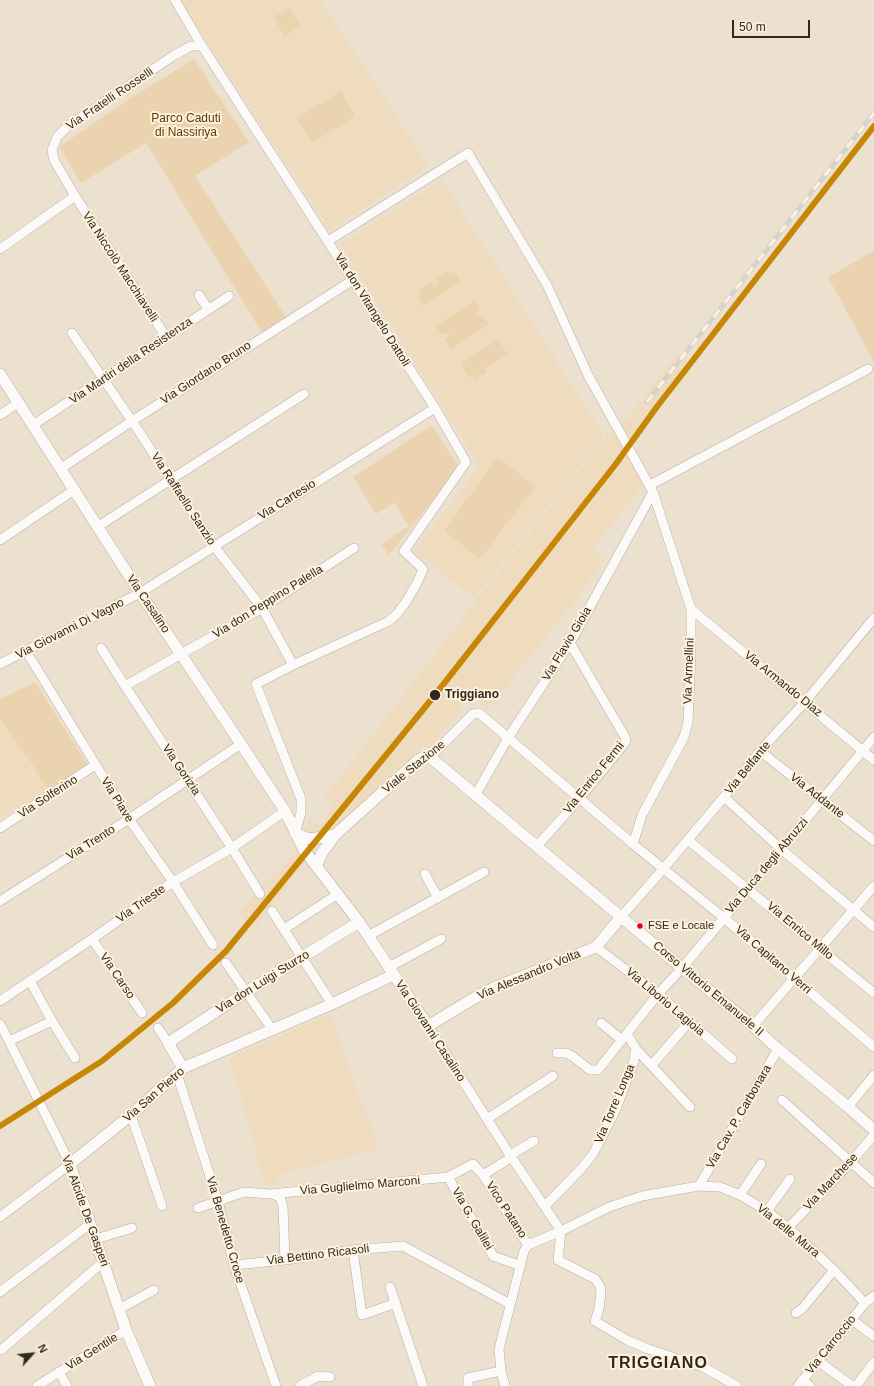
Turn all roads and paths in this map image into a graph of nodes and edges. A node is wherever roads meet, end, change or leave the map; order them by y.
1 (175, 0) edge
2 (202, 46) junction
3 (75, 196) junction
4 (328, 241) junction
5 (0, 249) edge
6 (353, 280) junction
7 (199, 295) dead end
8 (229, 296) dead end
9 (208, 309) junction
10 (72, 333) dead end
11 (166, 337) junction
12 (868, 369) dead end
13 (0, 374) edge
14 (103, 380) junction
15 (304, 394) dead end
16 (18, 403) junction
17 (435, 408) junction
18 (0, 415) edge
19 (132, 421) junction
20 (33, 425) junction
21 (60, 469) junction
22 (171, 480) junction
23 (652, 489) junction
24 (74, 490) junction
25 (97, 526) junction
26 (0, 540) edge
27 (214, 546) junction
28 (354, 548) dead end
29 (140, 593) junction
30 (262, 608) junction
31 (691, 609) junction
32 (874, 618) edge
33 (570, 643) junction
34 (101, 648) dead end
35 (26, 651) junction
36 (182, 654) junction
37 (0, 664) edge
38 (293, 665) junction
39 (125, 686) junction
40 (805, 702) junction
41 (473, 714) joint
42 (874, 737) edge
43 (508, 738) junction
44 (241, 744) junction
45 (862, 750) junction
46 (760, 751) junction
47 (430, 757) junction
48 (874, 760) edge
49 (95, 765) junction
50 (188, 780) junction
51 (476, 794) junction
52 (724, 797) junction
53 (580, 798) junction
54 (822, 800) junction
55 (285, 812) junction
56 (129, 819) junction
57 (0, 828) edge
58 (295, 833) junction
59 (335, 836) junction
60 (688, 840) junction
61 (874, 841) edge
62 (633, 844) junction
63 (537, 846) junction
64 (232, 848) junction
65 (781, 849) junction
66 (317, 865) junction
67 (664, 868) junction
68 (484, 872) dead end
69 (424, 874) dead end
70 (173, 882) junction
71 (874, 886) edge
72 (748, 888) junction
73 (260, 894) dead end
74 (338, 894) junction
75 (438, 898) junction
76 (0, 901) edge
77 (272, 911) dead end
78 (854, 911) junction
79 (621, 917) junction
80 (724, 918) junction
81 (359, 922) junction
82 (874, 927) edge
83 (284, 929) junction
84 (368, 936) junction
85 (92, 939) junction
86 (441, 939) dead end
87 (213, 945) dead end
88 (596, 947) junction
89 (821, 948) junction
90 (302, 958) junction
91 (226, 963) dead end
92 (682, 968) junction
93 (391, 971) junction
94 (794, 979) junction
95 (30, 981) junction
96 (246, 992) junction
97 (874, 993) edge
98 (658, 994) junction
99 (0, 1001) edge
100 (332, 1004) junction
101 (142, 1012) dead end
102 (52, 1021) junction
103 (689, 1022) junction
104 (601, 1023) dead end
105 (0, 1024) edge
106 (428, 1026) junction
107 (753, 1026) junction
108 (158, 1028) dead end
109 (272, 1029) junction
110 (624, 1037) junction
111 (9, 1042) junction
112 (168, 1043) junction
113 (874, 1047) edge
114 (636, 1049) junction
115 (778, 1049) junction
116 (556, 1053) dead end
117 (75, 1058) dead end
118 (732, 1059) dead end
119 (652, 1065) junction
120 (180, 1071) junction
121 (874, 1075) edge
122 (553, 1076) dead end
123 (782, 1100) dead end
124 (690, 1107) dead end
125 (848, 1107) junction
126 (131, 1115) junction
127 (487, 1119) junction
128 (874, 1130) edge
129 (874, 1135) edge
130 (534, 1141) dead end
131 (511, 1156) junction
132 (851, 1162) junction
133 (70, 1164) junction
134 (761, 1164) dead end
135 (483, 1175) junction
136 (448, 1178) junction
137 (790, 1179) dead end
138 (874, 1183) edge
139 (699, 1186) junction
140 (272, 1194) junction
141 (740, 1195) junction
142 (218, 1201) junction
143 (162, 1206) dead end
144 (545, 1206) junction
145 (198, 1208) dead end
146 (767, 1211) junction
147 (0, 1217) edge
148 (90, 1224) junction
149 (132, 1228) dead end
150 (788, 1228) junction
151 (561, 1231) junction
152 (96, 1239) junction
153 (528, 1245) junction
154 (353, 1250) junction
155 (285, 1260) junction
156 (103, 1262) junction
157 (234, 1265) junction
158 (521, 1266) junction
159 (834, 1270) junction
160 (390, 1287) dead end
161 (154, 1290) dead end
162 (0, 1292) edge
163 (874, 1296) edge
164 (396, 1304) junction
165 (510, 1304) junction
166 (865, 1304) junction
167 (119, 1309) junction
168 (796, 1313) dead end
169 (852, 1320) junction
170 (126, 1330) junction
171 (874, 1336) edge
172 (1, 1350) dead end
173 (818, 1361) junction
174 (874, 1362) edge
175 (501, 1371) junction
176 (59, 1372) junction
177 (330, 1377) dead end
178 (800, 1383) edge
179 (37, 1386) edge
180 (66, 1386) edge
181 (150, 1386) edge
182 (276, 1386) edge
183 (300, 1386) edge
184 (423, 1386) edge
185 (468, 1386) edge
186 (505, 1386) edge
187 (737, 1386) edge
188 (810, 1386) edge
189 (852, 1386) edge
190 (856, 1386) edge

1 - 2 street
2 - 3 street, Via Fratelli Rosselli
2 - 4 street, Via don Vitangelo Dattoli
3 - 5 street
3 - 11 street, Via Niccolò Macchiavelli
4 - 6 street, Via don Vitangelo Dattoli
4 - 23 street, Via Armellini
6 - 17 street, Via don Vitangelo Dattoli
6 - 19 street, Via Giordano Bruno
7 - 9 street
8 - 9 street, Via Martiri della Resistenza
9 - 11 street, Via Martiri della Resistenza
10 - 14 street, Via Raffaello Sanzio
11 - 14 street, Via Martiri della Resistenza
12 - 23 street
13 - 16 street, Via Casalino
14 - 19 street, Via Raffaello Sanzio
14 - 20 street, Via Martiri della Resistenza
15 - 22 street
16 - 18 street
16 - 20 street, Via Casalino
17 - 27 street, Via Cartesio
17 - 38 street, Via don Vitangelo Dattoli
19 - 21 street, Via Giordano Bruno
19 - 22 street, Via Raffaello Sanzio
20 - 21 street, Via Casalino
21 - 24 street, Via Casalino
22 - 25 street
22 - 27 street, Via Raffaello Sanzio
23 - 31 street, Via Armellini
23 - 33 street, Via Flavio Gioia
24 - 25 street, Via Casalino
24 - 26 street
25 - 29 street, Via Casalino
27 - 29 street, Via Cartesio
27 - 30 street, Via Raffaello Sanzio
28 - 30 street, Via don Peppino Palella
29 - 35 street, Via Giovanni Di Vagno
29 - 36 street, Via Casalino
30 - 36 street, Via don Peppino Palella
30 - 38 street, Via Raffaello Sanzio
31 - 40 street, Via Armando Diaz
31 - 62 street, Via Armellini
32 - 40 street, Via Belfante
33 - 43 street, Via Flavio Gioia
33 - 53 street, Via Enrico Fermi
34 - 39 street, Via Gorizia
35 - 37 street, Via Giovanni Di Vagno
35 - 49 street, Via Piave
36 - 39 street, Via don Peppino Palella
36 - 44 street, Via Casalino
38 - 58 street
39 - 50 street, Via Gorizia
40 - 45 street, Via Armando Diaz
40 - 46 street, Via Belfante
41 - 43 street, Via Capitano Verri
41 - 47 street, Viale Stazione
42 - 45 street, Via Duca degli Abruzzi
43 - 51 street, Via Flavio Gioia
43 - 53 street, Via Capitano Verri
44 - 50 street, Via Trento
44 - 55 street, Via Casalino
45 - 48 street, Via Armando Diaz
45 - 54 street, Via Duca degli Abruzzi
46 - 52 street, Via Belfante
46 - 54 street, Via Addante
47 - 51 street, Corso Vittorio Emanuele II
47 - 59 street, Viale Stazione
49 - 56 street, Via Piave
49 - 57 street, Via Solferino
50 - 56 street, Via Trento
50 - 64 street, Via Gorizia
51 - 63 street, Corso Vittorio Emanuele II
52 - 60 street, Via Belfante
52 - 65 street
53 - 62 street, Via Capitano Verri
53 - 63 street, Via Enrico Fermi
54 - 61 street, Via Addante
54 - 65 street, Via Duca degli Abruzzi
55 - 58 street, Via Casalino
55 - 64 street, Via Trieste
56 - 70 street, Via Piave
56 - 76 street, Via Trento
58 - 59 street
58 - 66 street, Via Giovanni Casalino
59 - 66 street, Viale Stazione
60 - 67 street, Via Belfante
60 - 72 street, Via Enrico Millo
62 - 67 street, Via Capitano Verri
63 - 79 street, Corso Vittorio Emanuele II
64 - 70 street, Via Trieste
64 - 73 street, Via Gorizia
65 - 72 street, Via Duca degli Abruzzi
65 - 78 street
66 - 74 street, Via Giovanni Casalino
67 - 79 street, Via Belfante
67 - 80 street, Via Capitano Verri
68 - 75 street
69 - 75 street
70 - 85 street, Via Trieste
70 - 87 street, Via Piave
71 - 78 street
72 - 80 street, Via Duca degli Abruzzi
72 - 89 street, Via Enrico Millo
74 - 81 street, Via Giovanni Casalino
74 - 83 street
75 - 84 street
77 - 83 street
78 - 82 street
78 - 89 street
79 - 88 street, Via Alessandro Volta
79 - 92 street, Corso Vittorio Emanuele II
80 - 92 street, Via Duca degli Abruzzi
80 - 94 street, Via Capitano Verri
81 - 84 street, Via Giovanni Casalino
81 - 90 street, Via don Luigi Sturzo
83 - 90 street
84 - 93 street, Via Giovanni Casalino
85 - 95 street, Via Trieste
85 - 101 street, Via Carso
86 - 93 street
88 - 98 street, Via Liborio Lagioia
88 - 106 street, Via Alessandro Volta
89 - 94 street
89 - 97 street, Via Enrico Millo
90 - 96 street, Via don Luigi Sturzo
90 - 100 street
91 - 96 street
92 - 98 street, Via Duca degli Abruzzi
92 - 107 street, Corso Vittorio Emanuele II
93 - 100 street, Via San Pietro
93 - 106 street, Via Giovanni Casalino
94 - 107 street
94 - 113 street, Via Capitano Verri
95 - 99 street, Via Trieste
95 - 102 street
96 - 109 street
96 - 112 street, Via don Luigi Sturzo
98 - 103 street, Via Liborio Lagioia
98 - 110 street, Via Duca degli Abruzzi
100 - 109 street, Via San Pietro
102 - 111 street
102 - 117 street
103 - 118 street, Via Liborio Lagioia
103 - 119 street
104 - 110 street
105 - 111 street, Via Alcide De Gasperi
106 - 127 street, Via Giovanni Casalino
107 - 115 street, Corso Vittorio Emanuele II
108 - 112 street
109 - 120 street, Via San Pietro
110 - 114 street, Via Torre Longa
110 - 116 street, Via Duca degli Abruzzi
111 - 133 street, Via Alcide De Gasperi
112 - 120 street
114 - 119 street
114 - 144 street, Via Torre Longa
115 - 125 street, Corso Vittorio Emanuele II
115 - 139 street, Via Cav. P. Carbonara
119 - 124 street
120 - 126 street, Via San Pietro
120 - 142 street, Via Benedetto Croce
121 - 125 street
122 - 127 street
123 - 132 street
125 - 128 street, Corso Vittorio Emanuele II
126 - 133 street, Via San Pietro
126 - 143 street
127 - 131 street, Via Giovanni Casalino
129 - 132 street, Via Marchese
130 - 131 street
131 - 135 street
131 - 144 street, Via Giovanni Casalino
132 - 138 street
132 - 150 street, Via Marchese
133 - 147 street, Via San Pietro
133 - 148 street, Via Alcide De Gasperi
134 - 141 street
135 - 136 street, Via Guglielmo Marconi
135 - 153 street, Vico Patano
136 - 140 street, Via Guglielmo Marconi
136 - 158 street, Via G. Galilei
137 - 146 street
139 - 141 street, Via delle Mura
139 - 151 street, Via delle Mura
140 - 142 street, Via Guglielmo Marconi
140 - 155 street
141 - 146 street, Via delle Mura
142 - 145 street, Via Guglielmo Marconi
142 - 157 street, Via Benedetto Croce
144 - 151 street, Via Giovanni Casalino
146 - 150 street, Via delle Mura
148 - 152 street, Via Alcide De Gasperi
148 - 162 street
149 - 152 street
150 - 159 street, Via delle Mura
151 - 153 street, Via delle Mura
151 - 187 street
152 - 156 street, Via Alcide De Gasperi
153 - 158 street
154 - 155 street, Via Bettino Ricasoli
154 - 164 street
154 - 165 street, Via Bettino Ricasoli
155 - 157 street, Via Bettino Ricasoli
156 - 167 street, Via Alcide De Gasperi
156 - 172 street
157 - 182 street, Via Benedetto Croce
158 - 165 street
159 - 166 street, Via delle Mura
159 - 168 street
160 - 164 street
161 - 167 street
163 - 166 street, Via Carroccio
164 - 184 street
165 - 175 street
166 - 169 street, Via Carroccio
167 - 170 street, Via Alcide De Gasperi
169 - 171 street
169 - 173 street, Via Carroccio
170 - 176 street, Via Gentile
170 - 181 street, Via Alcide De Gasperi
173 - 178 street, Via Carroccio
173 - 189 street
174 - 190 street
175 - 185 street
175 - 186 street
176 - 179 street, Via Gentile
176 - 180 street
177 - 183 street
178 - 188 street

